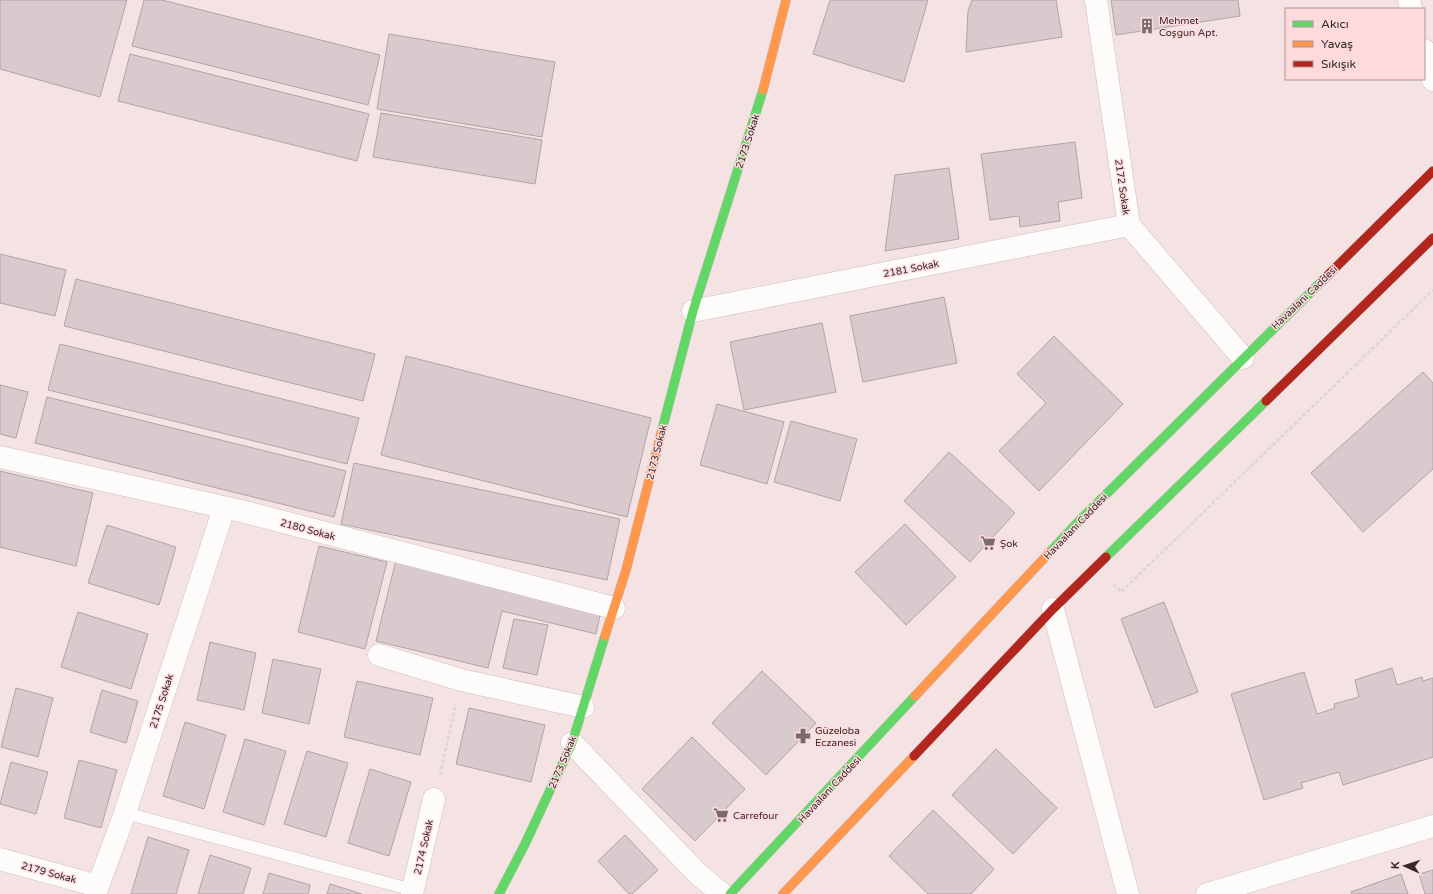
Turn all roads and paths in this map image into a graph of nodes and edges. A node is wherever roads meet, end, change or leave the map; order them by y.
1 (786, 0) edge
2 (1096, 0) edge
3 (1425, 53) edge
4 (1433, 80) edge
5 (1433, 171) edge
6 (1129, 225) junction
7 (1433, 238) edge
8 (1433, 290) edge
9 (693, 311) junction
10 (1243, 358) junction
11 (0, 457) edge
12 (224, 508) junction
13 (1121, 592) dead end
14 (614, 608) junction
15 (1053, 609) junction
16 (379, 655) dead end
17 (461, 680) junction
18 (583, 707) junction
19 (572, 743) junction
20 (434, 799) joint
21 (124, 813) junction
22 (1433, 826) edge
23 (0, 859) edge
24 (96, 890) edge
25 (413, 892) edge
26 (499, 894) edge
27 (722, 894) edge
28 (730, 894) edge
29 (783, 894) edge
30 (1128, 894) edge
31 (1207, 894) edge

1 - 9 street, 2173 Sokak
2 - 6 street, 2172 Sokak
3 - 4 street
5 - 10 street, Havaalanı Caddesi
6 - 9 street, 2181 Sokak
6 - 10 street, 2172 Sokak
7 - 15 street
8 - 13 path
9 - 14 street, 2173 Sokak
10 - 28 street, Havaalanı Caddesi
11 - 12 street, 2180 Sokak
12 - 14 street, 2180 Sokak
12 - 21 street, 2175 Sokak
14 - 18 street, 2173 Sokak
15 - 29 street
15 - 30 street
16 - 17 street
17 - 18 street
17 - 20 path
18 - 19 street, 2173 Sokak
19 - 26 street, 2173 Sokak
19 - 27 street
20 - 25 street, 2174 Sokak
21 - 24 street, 2175 Sokak
21 - 25 lane
22 - 31 street
23 - 24 street, 2179 Sokak

